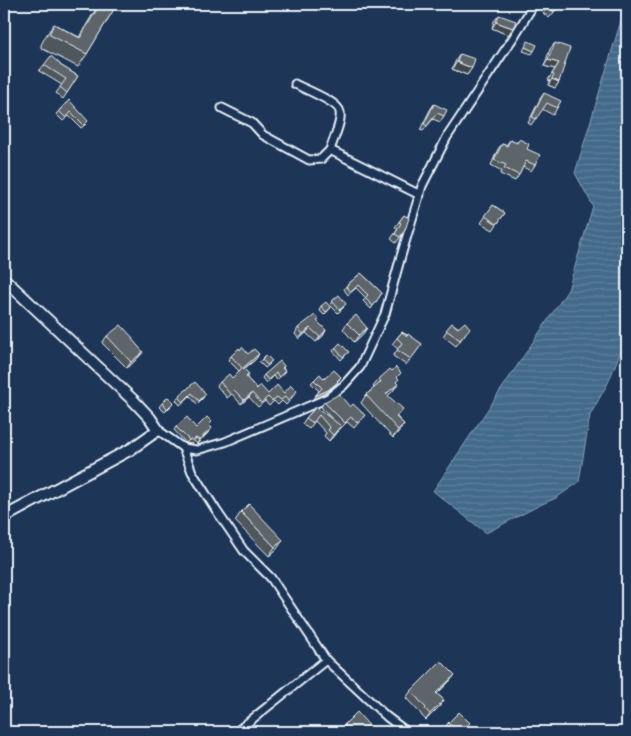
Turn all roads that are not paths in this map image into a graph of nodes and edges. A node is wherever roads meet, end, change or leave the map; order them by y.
1 (534, 4) edge
2 (295, 84) dead end
3 (222, 108) dead end
4 (330, 150) junction
5 (420, 194) junction
6 (4, 279) edge
7 (158, 430) junction
8 (182, 448) junction
9 (4, 517) edge
10 (326, 660) junction
11 (236, 732) edge
12 (407, 732) edge

1 - 5 street
2 - 4 street
3 - 4 street
4 - 5 street
5 - 8 street
6 - 7 main road
7 - 8 street
7 - 9 main road
8 - 10 street
10 - 11 street
10 - 12 street

